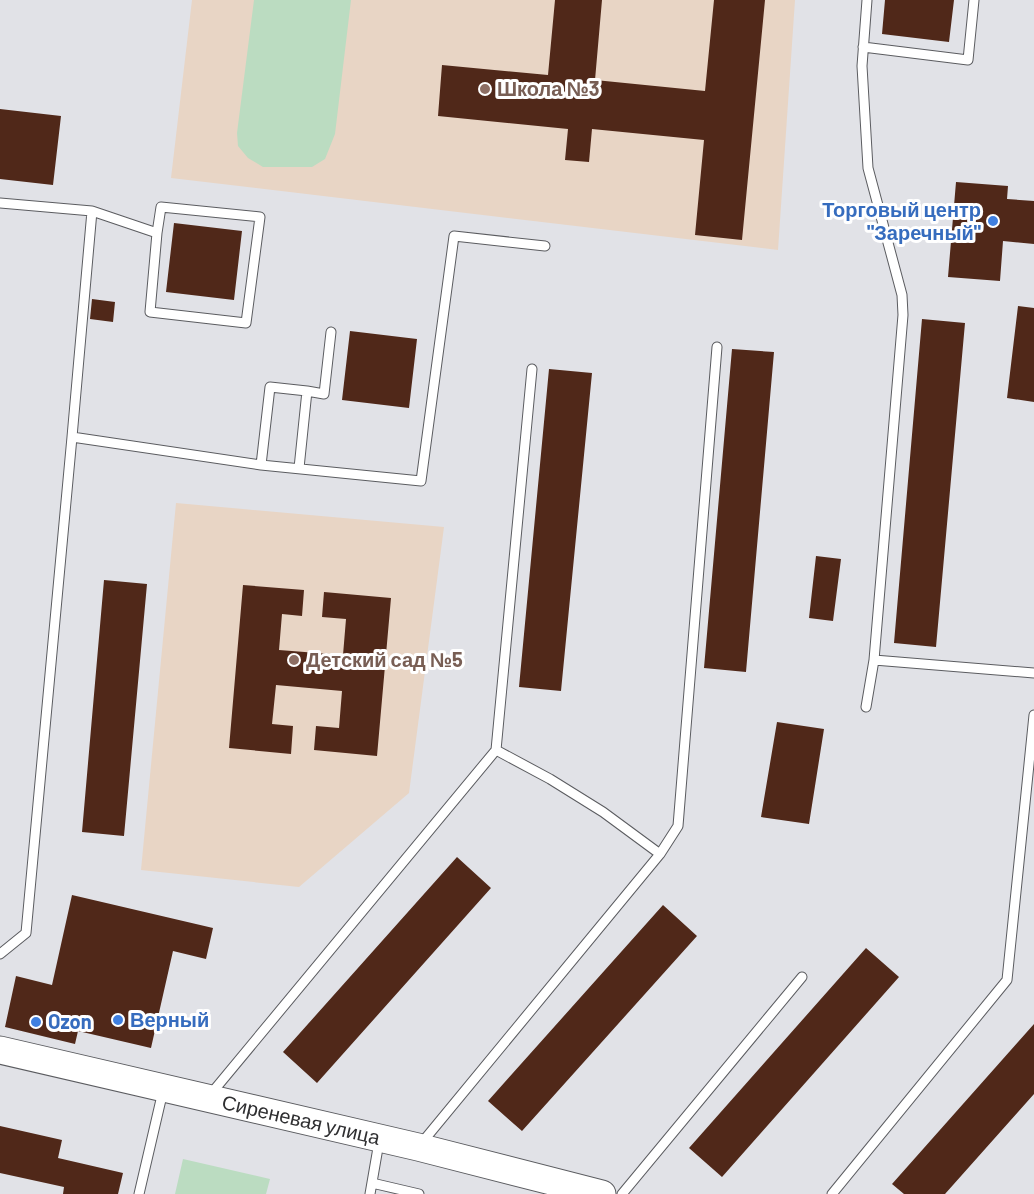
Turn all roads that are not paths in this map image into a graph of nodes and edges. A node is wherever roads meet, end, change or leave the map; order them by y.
1 (867, 0) edge
2 (974, 0) edge
3 (863, 47) junction
4 (0, 203) edge
5 (92, 211) junction
6 (157, 233) junction
7 (545, 246) dead end
8 (331, 332) dead end
9 (717, 347) dead end
10 (532, 369) dead end
11 (307, 391) junction
12 (72, 436) junction
13 (261, 465) junction
14 (299, 468) junction
15 (874, 660) junction
16 (1034, 673) edge
17 (866, 707) dead end
18 (1034, 715) edge
19 (496, 750) junction
20 (660, 854) junction
21 (0, 954) edge
22 (802, 977) dead end
23 (0, 1050) edge
24 (164, 1088) junction
25 (207, 1098) junction
26 (379, 1139) junction
27 (418, 1147) junction
28 (372, 1183) junction
29 (139, 1194) edge
30 (370, 1194) edge
31 (419, 1194) edge
32 (603, 1194) edge
33 (622, 1194) edge
34 (832, 1194) edge

1 - 3 lane
2 - 3 lane
3 - 15 lane
4 - 5 lane
5 - 6 lane
5 - 12 lane
6 - 6 lane
7 - 14 lane
8 - 11 lane
9 - 20 lane
10 - 19 lane
11 - 13 lane
11 - 14 lane
12 - 13 lane
12 - 21 lane
13 - 14 lane
15 - 16 lane
15 - 17 lane
18 - 34 lane
19 - 20 lane
19 - 25 lane
20 - 27 lane
22 - 33 lane
23 - 24 street, Сиреневая улица
24 - 25 street, Сиреневая улица
24 - 29 lane
25 - 26 street, Сиреневая улица
26 - 27 street, Сиреневая улица
26 - 28 lane
27 - 32 street, Сиреневая улица
28 - 30 lane
28 - 31 lane

